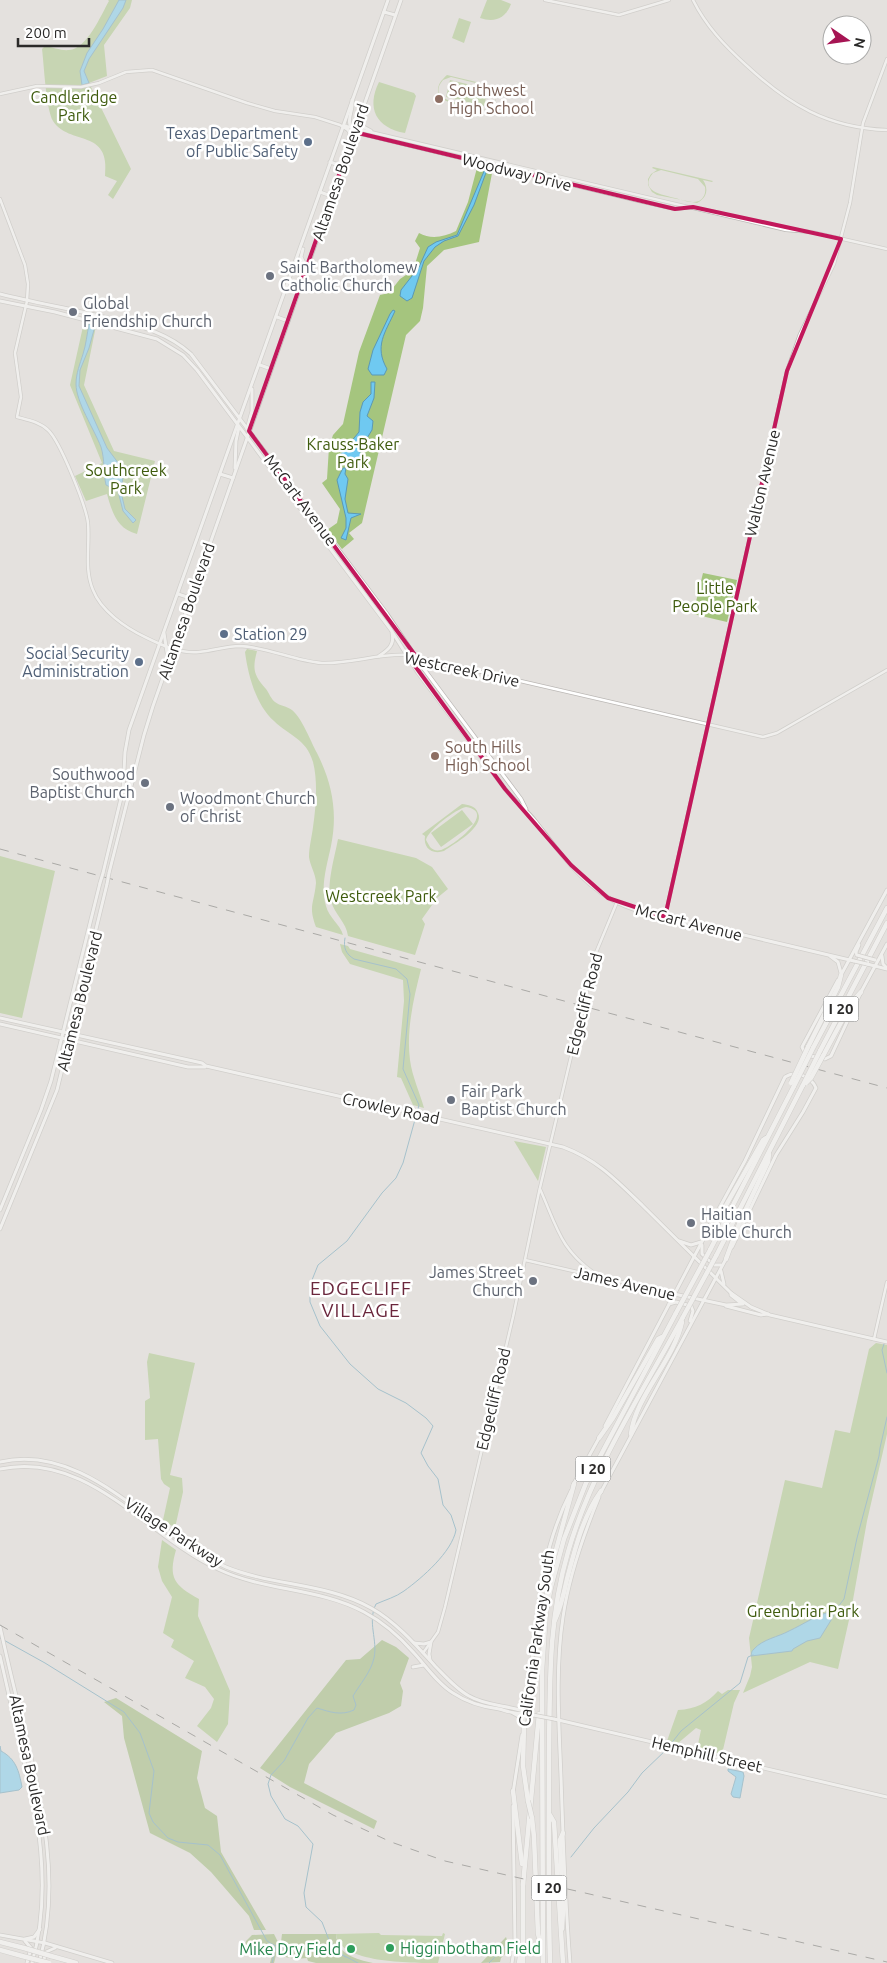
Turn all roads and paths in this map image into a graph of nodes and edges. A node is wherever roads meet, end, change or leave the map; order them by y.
1 (388, 0) edge
2 (401, 0) edge
3 (546, 0) edge
4 (669, 0) edge
5 (693, 0) edge
6 (384, 12) junction
7 (395, 15) junction
8 (887, 59) edge
9 (0, 94) edge
10 (352, 100) junction
11 (359, 117) junction
12 (347, 127) junction
13 (356, 127) junction
14 (861, 128) junction
15 (887, 130) edge
16 (371, 131) junction
17 (354, 132) junction
18 (383, 134) junction
19 (381, 140) junction
20 (346, 155) junction
21 (330, 162) junction
22 (511, 165) junction
23 (342, 166) junction
24 (515, 166) junction
25 (502, 168) junction
26 (510, 170) junction
27 (320, 192) junction
28 (332, 196) junction
29 (0, 199) edge
30 (692, 207) junction
31 (304, 238) junction
32 (841, 238) junction
33 (887, 249) edge
34 (296, 263) junction
35 (306, 267) junction
36 (299, 289) junction
37 (0, 294) edge
38 (0, 301) edge
39 (27, 301) junction
40 (64, 307) junction
41 (25, 308) junction
42 (62, 314) junction
43 (276, 317) junction
44 (288, 321) junction
45 (260, 364) junction
46 (271, 369) junction
47 (252, 386) junction
48 (245, 407) junction
49 (234, 410) junction
50 (240, 418) junction
51 (238, 427) junction
52 (248, 429) junction
53 (247, 437) junction
54 (235, 471) junction
55 (282, 472) junction
56 (220, 474) junction
57 (276, 476) junction
58 (233, 478) junction
59 (311, 512) junction
60 (304, 515) junction
61 (178, 594) junction
62 (190, 598) junction
63 (382, 607) junction
64 (377, 611) junction
65 (391, 630) junction
66 (164, 632) junction
67 (160, 643) junction
68 (166, 646) junction
69 (173, 648) junction
70 (407, 655) junction
71 (379, 656) junction
72 (416, 657) junction
73 (169, 661) junction
74 (432, 661) junction
75 (424, 669) junction
76 (887, 670) edge
77 (707, 725) junction
78 (527, 812) junction
79 (887, 890) edge
80 (617, 902) junction
81 (887, 908) edge
82 (665, 917) junction
83 (887, 923) edge
84 (861, 937) junction
85 (887, 944) edge
86 (828, 954) junction
87 (882, 954) junction
88 (877, 959) junction
89 (849, 960) junction
90 (875, 965) junction
91 (887, 969) edge
92 (841, 975) junction
93 (77, 979) junction
94 (84, 983) junction
95 (861, 992) junction
96 (0, 1018) edge
97 (0, 1024) edge
98 (64, 1032) junction
99 (71, 1034) junction
100 (62, 1039) junction
101 (69, 1040) junction
102 (811, 1048) junction
103 (822, 1053) junction
104 (206, 1066) junction
105 (47, 1094) junction
106 (54, 1097) junction
107 (767, 1137) junction
108 (551, 1143) junction
109 (770, 1149) junction
110 (9, 1188) junction
111 (540, 1188) junction
112 (16, 1190) junction
113 (0, 1210) edge
114 (0, 1229) edge
115 (706, 1234) junction
116 (678, 1240) junction
117 (703, 1241) junction
118 (694, 1257) junction
119 (524, 1260) junction
120 (725, 1260) junction
121 (722, 1265) junction
122 (598, 1276) junction
123 (716, 1278) junction
124 (887, 1282) edge
125 (727, 1289) junction
126 (674, 1294) junction
127 (703, 1300) junction
128 (745, 1303) junction
129 (668, 1305) junction
130 (726, 1306) junction
131 (736, 1309) junction
132 (768, 1314) junction
133 (683, 1317) junction
134 (689, 1327) junction
135 (663, 1336) junction
136 (874, 1339) junction
137 (887, 1342) edge
138 (631, 1434) junction
139 (599, 1438) junction
140 (32, 1459) junction
141 (0, 1462) edge
142 (32, 1466) junction
143 (0, 1469) edge
144 (574, 1484) junction
145 (601, 1491) junction
146 (546, 1611) junction
147 (553, 1624) junction
148 (0, 1627) edge
149 (413, 1642) junction
150 (431, 1642) junction
151 (424, 1653) junction
152 (0, 1656) edge
153 (430, 1661) junction
154 (425, 1665) junction
155 (413, 1667) dead end
156 (541, 1699) junction
157 (490, 1706) junction
158 (510, 1711) junction
159 (526, 1713) junction
160 (556, 1720) junction
161 (569, 1722) junction
162 (524, 1724) junction
163 (559, 1733) junction
164 (513, 1791) junction
165 (887, 1797) edge
166 (549, 1813) junction
167 (563, 1833) junction
168 (523, 1885) junction
169 (41, 1929) junction
170 (523, 1933) junction
171 (47, 1934) junction
172 (0, 1935) edge
173 (561, 1935) junction
174 (22, 1940) junction
175 (0, 1942) edge
176 (38, 1943) junction
177 (45, 1943) junction
178 (54, 1946) junction
179 (542, 1947) junction
180 (60, 1948) junction
181 (0, 1950) edge
182 (27, 1963) edge
183 (32, 1963) edge
184 (41, 1963) edge
185 (49, 1963) edge
186 (76, 1963) edge
187 (112, 1963) edge
188 (512, 1963) edge
189 (519, 1963) edge
190 (523, 1963) edge
191 (542, 1963) edge
192 (550, 1963) edge
193 (563, 1963) edge
194 (570, 1963) edge

1 - 6 main road, Altamesa Boulevard
2 - 7 main road, Altamesa Boulevard
3 - 4 street
5 - 14 street
6 - 7 main road
6 - 10 main road, Altamesa Boulevard
7 - 11 main road, Altamesa Boulevard
8 - 14 street, Walton Avenue
9 - 12 street, Woodway Drive
10 - 12 main road, Altamesa Boulevard
10 - 12 main road
11 - 13 main road, Altamesa Boulevard
11 - 16 main road
12 - 13 street, Woodway Drive
12 - 17 main road
12 - 20 main road
12 - 21 main road, Altamesa Boulevard
13 - 16 street, Woodway Drive
13 - 17 main road, Altamesa Boulevard
14 - 15 street
14 - 32 street, Walton Avenue
16 - 18 street, Woodway Drive
17 - 19 street, Woodway Drive
17 - 20 main road, Altamesa Boulevard
18 - 19 street
18 - 22 street, Woodway Drive
19 - 25 street, Woodway Drive
20 - 23 main road, Altamesa Boulevard
21 - 23 main road
21 - 27 main road, Altamesa Boulevard
22 - 24 street, Woodway Drive
22 - 25 street
23 - 28 main road, Altamesa Boulevard
24 - 26 street
24 - 30 street, Woodway Drive
25 - 26 street, Woodway Drive
26 - 30 street, Woodway Drive
27 - 28 main road
27 - 31 main road, Altamesa Boulevard
28 - 35 main road, Altamesa Boulevard
29 - 39 street
30 - 32 street, Woodway Drive
31 - 34 main road, Altamesa Boulevard
31 - 35 main road
32 - 33 street, Woodway Drive
32 - 77 street, Walton Avenue
34 - 36 main road
34 - 43 main road, Altamesa Boulevard
35 - 36 main road, Altamesa Boulevard
36 - 44 main road, Altamesa Boulevard
37 - 39 main road, McCart Avenue
38 - 41 main road, McCart Avenue
39 - 40 main road, McCart Avenue
39 - 41 street
40 - 42 main road
40 - 49 main road, McCart Avenue
41 - 42 main road, McCart Avenue
41 - 67 street, Westcreek Drive
42 - 51 main road, McCart Avenue
43 - 44 main road
43 - 45 main road, Altamesa Boulevard
44 - 46 main road, Altamesa Boulevard
45 - 46 main road
45 - 47 main road, Altamesa Boulevard
46 - 52 main road, Altamesa Boulevard
47 - 48 main road, Altamesa Boulevard
47 - 52 main road
48 - 49 main road
48 - 50 main road, Altamesa Boulevard
49 - 50 main road, McCart Avenue
50 - 51 main road, Altamesa Boulevard
50 - 52 main road, McCart Avenue
51 - 53 main road, McCart Avenue
51 - 54 main road
51 - 56 main road, Altamesa Boulevard
52 - 53 main road, Altamesa Boulevard
52 - 55 main road, McCart Avenue
53 - 54 main road, Altamesa Boulevard
53 - 57 main road, McCart Avenue
54 - 58 main road, Altamesa Boulevard
55 - 57 main road
55 - 59 main road, McCart Avenue
56 - 58 main road
56 - 61 main road, Altamesa Boulevard
57 - 60 main road, McCart Avenue
58 - 62 main road, Altamesa Boulevard
59 - 60 main road
59 - 63 main road, McCart Avenue
60 - 64 main road, McCart Avenue
61 - 62 main road
61 - 66 main road, Altamesa Boulevard
62 - 69 main road, Altamesa Boulevard
63 - 64 main road
63 - 72 main road, McCart Avenue
64 - 65 main road, McCart Avenue
65 - 70 main road, McCart Avenue
65 - 71 main road
66 - 67 main road, Altamesa Boulevard
66 - 68 main road
67 - 68 street, Westcreek Drive
67 - 93 main road, Altamesa Boulevard, bridge
68 - 69 street, Westcreek Drive
68 - 73 main road
69 - 71 street, Westcreek Drive
69 - 73 main road, Altamesa Boulevard
70 - 71 street, Westcreek Drive
70 - 72 street, Westcreek Drive
70 - 78 main road, McCart Avenue
72 - 74 street, Westcreek Drive
72 - 75 main road, McCart Avenue
73 - 94 main road, Altamesa Boulevard, bridge
74 - 75 main road
74 - 77 street, Westcreek Drive
75 - 78 main road, McCart Avenue
76 - 77 street, Westcreek Drive
77 - 82 street, Walton Avenue
78 - 80 main road, McCart Avenue
79 - 84 main road
80 - 82 main road, McCart Avenue
80 - 108 street, Edgecliff Road
81 - 102 highway, I 20
82 - 86 main road, McCart Avenue
83 - 103 highway, I 20
84 - 88 main road, bridge
84 - 89 main road
85 - 87 main road
86 - 89 main road, McCart Avenue
86 - 92 main road
87 - 88 main road
87 - 91 main road
88 - 90 main road
89 - 90 main road, McCart Avenue, bridge
89 - 92 main road
90 - 91 main road, McCart Avenue
90 - 95 main road
92 - 95 main road
92 - 102 highway
93 - 94 main road
93 - 98 main road, Altamesa Boulevard
94 - 99 main road, Altamesa Boulevard
95 - 103 highway
96 - 98 main road, Crowley Road
97 - 100 main road, Crowley Road
98 - 99 main road, Crowley Road
98 - 100 main road, Altamesa Boulevard
99 - 101 main road, Altamesa Boulevard
99 - 104 main road, Crowley Road
100 - 101 main road, Crowley Road
100 - 105 main road, Altamesa Boulevard
101 - 104 main road, Crowley Road
101 - 106 main road, Altamesa Boulevard
102 - 107 highway, I 20, bridge
103 - 109 highway, I 20, bridge
104 - 108 main road, Crowley Road
105 - 106 main road
105 - 110 main road, Altamesa Boulevard
106 - 112 main road, Altamesa Boulevard
107 - 115 highway
107 - 135 highway, I 20, bridge
108 - 111 street, Edgecliff Road
108 - 116 main road, Crowley Road
109 - 120 highway
109 - 133 highway, I 20, bridge
110 - 112 main road
110 - 113 main road, Altamesa Boulevard
111 - 119 street, Edgecliff Road
111 - 122 street
112 - 114 main road, Altamesa Boulevard
115 - 117 main road, California Parkway South
115 - 120 main road, California Parkway South
116 - 117 main road
116 - 118 main road, Crowley Road
117 - 118 main road, California Parkway South
117 - 120 main road
118 - 123 main road, Crowley Road
118 - 126 main road, California Parkway South
119 - 122 street, James Avenue
119 - 150 street, Edgecliff Road
120 - 121 main road
121 - 123 main road
121 - 125 main road
122 - 126 street, James Avenue
123 - 125 main road, Crowley Road
123 - 127 main road
124 - 136 street
125 - 128 main road, Crowley Road
126 - 127 main road, James Avenue
126 - 129 main road, California Parkway South
127 - 130 main road, James Avenue
127 - 134 main road
128 - 130 main road, James Avenue
128 - 131 main road
128 - 132 main road
129 - 134 main road
129 - 139 main road, California Parkway South
130 - 131 main road, James Avenue
131 - 132 main road, James Avenue
132 - 136 main road
133 - 138 highway
133 - 147 highway, I 20
134 - 138 main road
135 - 139 highway
135 - 146 highway, I 20
136 - 137 main road
138 - 145 main road
139 - 144 main road, California Parkway South
140 - 141 main road, Village Parkway
140 - 142 main road
140 - 149 main road, Village Parkway
142 - 143 main road, Village Parkway
142 - 154 main road, Village Parkway
144 - 146 highway
144 - 159 main road, California Parkway South
145 - 147 highway
145 - 160 main road
146 - 156 highway, I 20
147 - 166 highway, I 20
148 - 171 main road, Altamesa Boulevard
149 - 150 main road
149 - 151 main road, Village Parkway
150 - 151 street, Edgecliff Road
150 - 153 main road
151 - 153 main road
152 - 169 main road, Altamesa Boulevard
153 - 157 main road
154 - 155 main road
154 - 157 main road
156 - 168 highway
156 - 179 highway, I 20
157 - 158 main road
157 - 159 main road
158 - 159 main road
158 - 162 main road
159 - 160 main road, Hemphill Street, bridge
159 - 162 main road, California Parkway South
160 - 161 main road, Hemphill Street
160 - 163 main road
161 - 163 main road
161 - 165 main road, Hemphill Street
162 - 164 main road, California Parkway South
162 - 179 highway, bridge
163 - 167 main road
164 - 168 highway
164 - 188 main road, California Parkway South
166 - 173 highway
166 - 192 highway, I 20
167 - 173 highway
167 - 194 main road
168 - 170 highway
169 - 174 main road
169 - 176 main road, Altamesa Boulevard
170 - 189 highway
170 - 190 highway
171 - 177 main road, Altamesa Boulevard
171 - 178 main road
172 - 174 main road
173 - 193 highway
174 - 176 main road
174 - 182 main road
175 - 186 highway, bridge
176 - 177 main road
176 - 183 main road, Altamesa Boulevard
177 - 178 main road
177 - 184 main road, Altamesa Boulevard
178 - 180 main road
179 - 191 highway, I 20
180 - 184 main road
180 - 187 main road
181 - 185 highway, bridge

